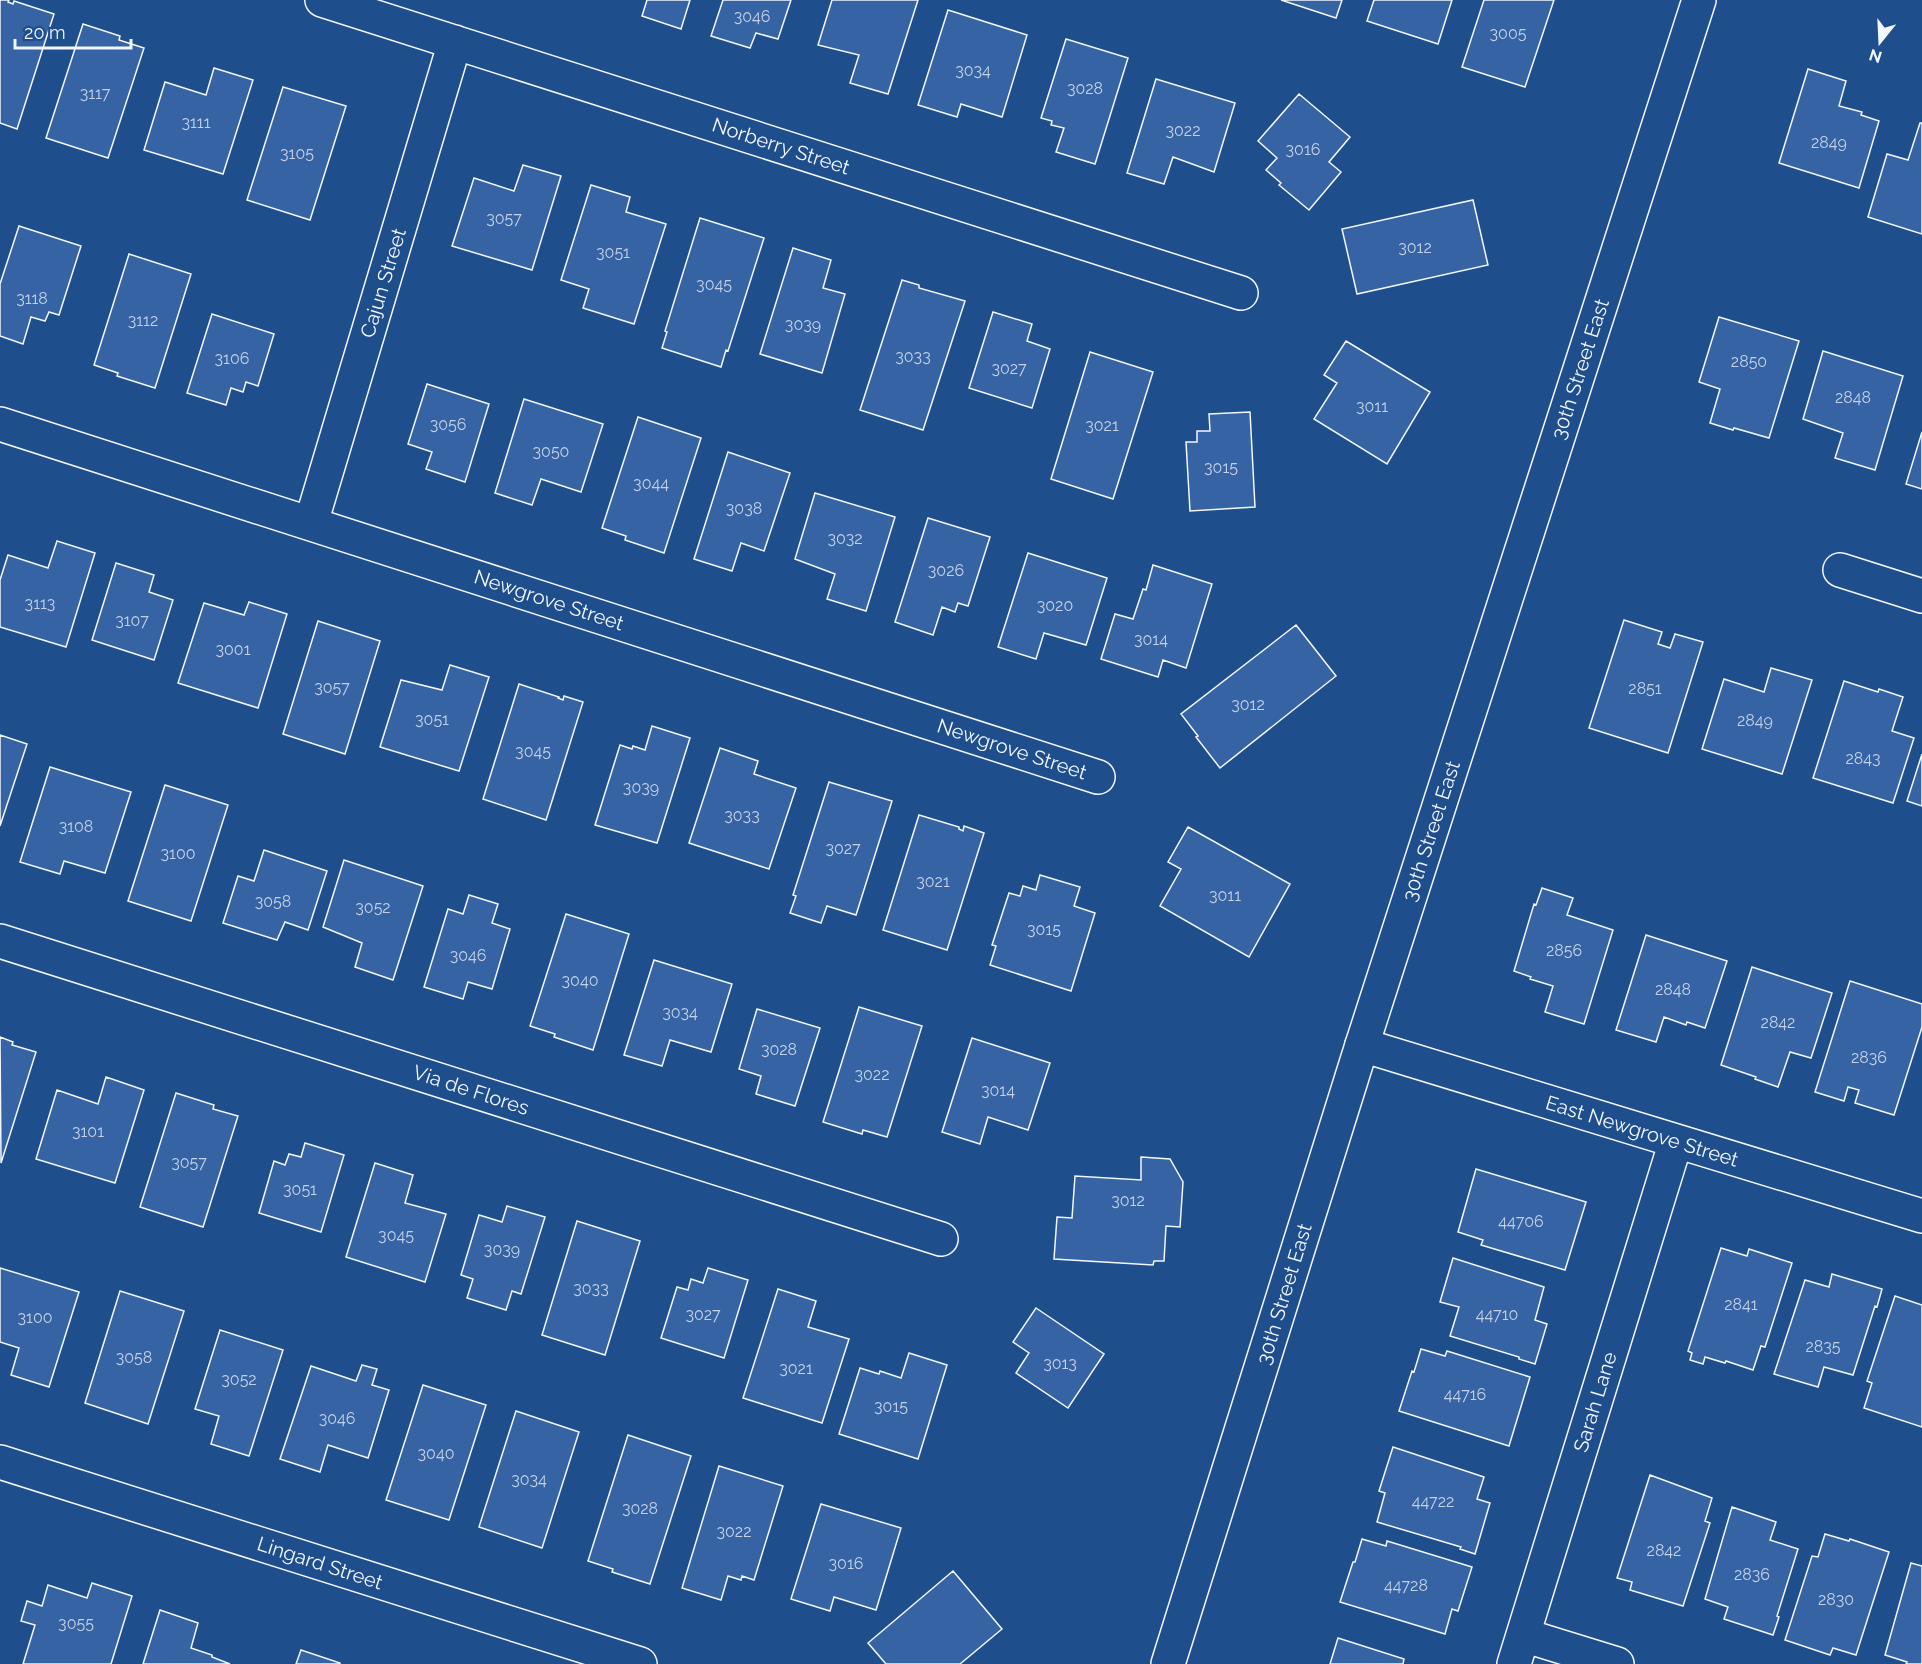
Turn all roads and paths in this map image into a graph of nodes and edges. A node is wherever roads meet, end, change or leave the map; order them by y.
1 (322, 0) edge
2 (1699, 0) edge
3 (455, 42) junction
4 (1240, 293) dead end
5 (0, 424) edge
6 (311, 524) junction
7 (1840, 570) dead end
8 (1922, 596) edge
9 (1098, 777) dead end
10 (0, 941) edge
11 (1362, 1045) junction
12 (1676, 1141) junction
13 (1922, 1216) edge
14 (942, 1239) dead end
15 (1, 1467) edge
16 (1518, 1649) edge
17 (640, 1664) edge
18 (1168, 1664) edge
19 (1617, 1664) edge

1 - 3 street, Norberry Street
2 - 11 street, 30th Street East
3 - 4 street, Norberry Street
3 - 6 street, Cajun Street
5 - 6 street, Newgrove Street
6 - 9 street, Newgrove Street
7 - 8 street
10 - 14 street, Via de Flores
11 - 12 street, East Newgrove Street
11 - 18 street, 30th Street East
12 - 13 street, East Newgrove Street
12 - 16 street, Sarah Lane
15 - 17 street, Lingard Street
16 - 19 street

